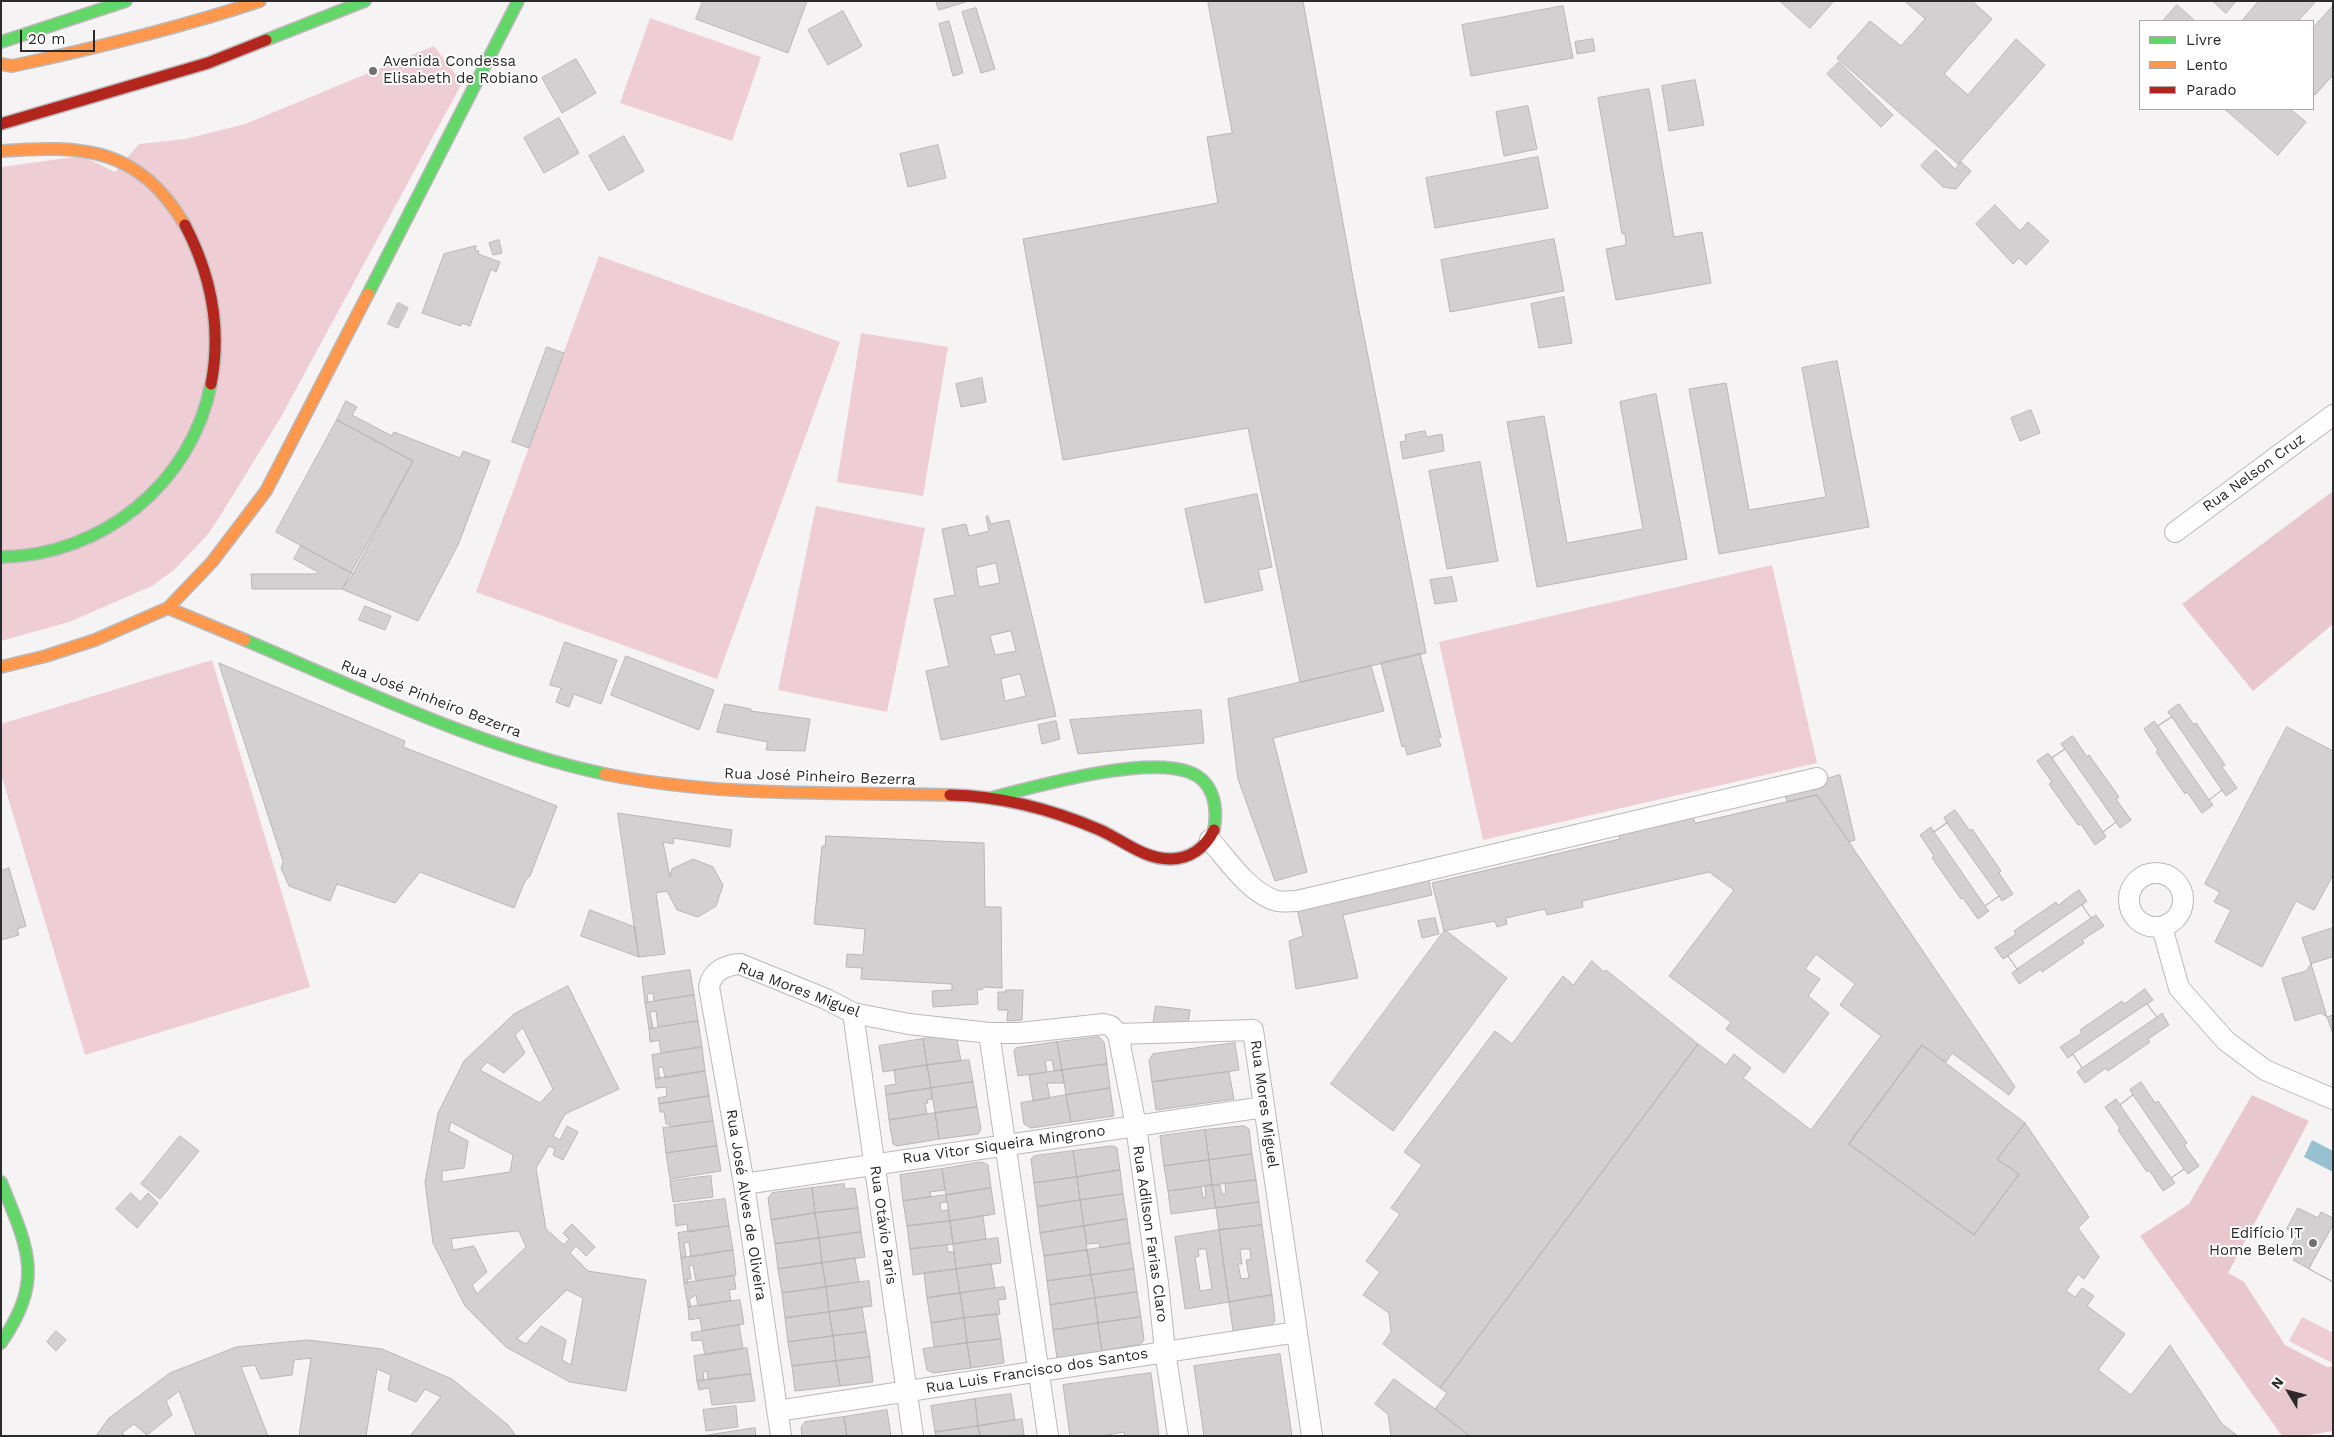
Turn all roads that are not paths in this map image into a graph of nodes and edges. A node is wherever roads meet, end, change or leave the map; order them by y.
1 (126, 1) edge
2 (260, 1) edge
3 (365, 1) edge
4 (518, 1) edge
5 (1, 42) edge
6 (1, 64) edge
7 (1, 124) edge
8 (1, 151) edge
9 (2333, 415) edge
10 (2175, 532) dead end
11 (1, 557) edge
12 (168, 608) junction
13 (1, 667) edge
14 (1817, 778) dead end
15 (994, 797) junction
16 (1210, 840) junction
17 (2162, 927) dead end
18 (713, 976) joint
19 (853, 1013) junction
20 (989, 1033) junction
21 (1118, 1034) junction
22 (2329, 1094) edge
23 (1264, 1107) junction
24 (1136, 1126) junction
25 (1005, 1145) junction
26 (874, 1164) junction
27 (1, 1182) edge
28 (744, 1184) junction
29 (1297, 1332) junction
30 (1, 1344) edge
31 (1165, 1351) junction
32 (1038, 1371) junction
33 (907, 1392) junction
34 (777, 1411) junction
35 (781, 1436) edge
36 (913, 1436) edge
37 (1048, 1436) edge
38 (1178, 1436) edge
39 (1312, 1436) edge

1 - 5 main road
2 - 6 main road
3 - 7 main road
4 - 12 main road
8 - 11 main road
9 - 10 street, Rua Nelson Cruz
12 - 13 main road
12 - 15 main road, Rua José Pinheiro Bezerra
14 - 16 street
15 - 16 main road, Rua José Pinheiro Bezerra
15 - 16 main road, Rua José Pinheiro Bezerra
17 - 22 street
18 - 19 street, Rua Mores Miguel
18 - 28 street, Rua José Alves de Oliveira
19 - 20 street, Rua Mores Miguel
19 - 26 street, Rua Otávio Paris
20 - 21 street, Rua Mores Miguel
20 - 25 street
21 - 23 street, Rua Mores Miguel
21 - 24 street, Rua Adilson Farias Claro
23 - 24 street, Rua Vitor Siqueira Mingrono
23 - 29 street, Rua Mores Miguel
24 - 25 street, Rua Vitor Siqueira Mingrono
24 - 31 street, Rua Adilson Farias Claro
25 - 26 street, Rua Vitor Siqueira Mingrono
25 - 32 street
26 - 28 street, Rua Vitor Siqueira Mingrono
26 - 33 street, Rua Otávio Paris
27 - 30 main road
28 - 34 street, Rua José Alves de Oliveira
29 - 31 street, Rua Luis Francisco dos Santos
29 - 39 street, Rua Mores Miguel
31 - 32 street, Rua Luis Francisco dos Santos
31 - 38 street, Rua Adilson Farias Claro
32 - 33 street, Rua Luis Francisco dos Santos
32 - 37 street
33 - 34 street, Rua Luis Francisco dos Santos
33 - 36 street, Rua Otávio Paris
34 - 35 street, Rua José Alves de Oliveira

